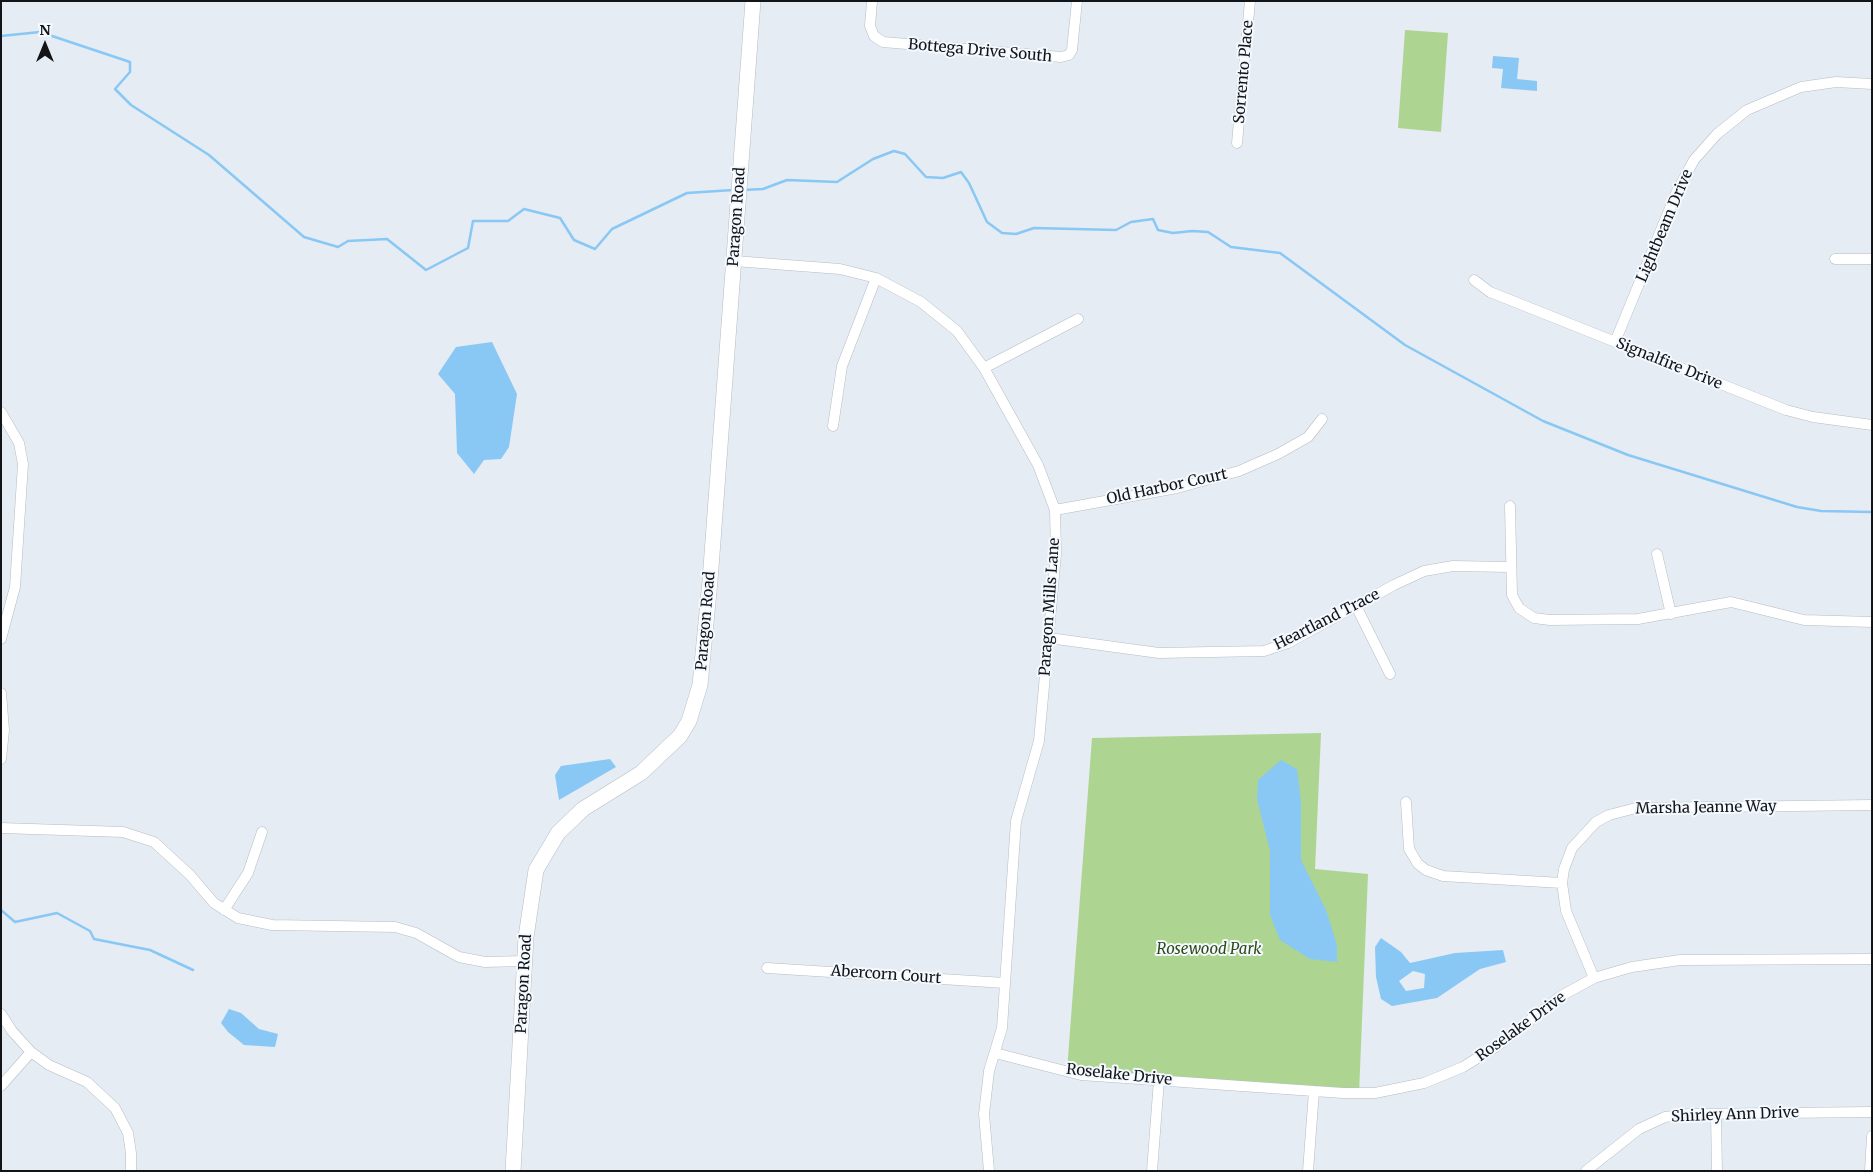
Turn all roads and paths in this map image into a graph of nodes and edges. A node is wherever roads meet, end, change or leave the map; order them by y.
1 (753, 1) edge
2 (872, 1) edge
3 (1077, 1) edge
4 (1250, 1) edge
5 (1872, 84) edge
6 (1237, 143) dead end
7 (1836, 259) dead end
8 (1872, 259) edge
9 (734, 261) junction
10 (876, 278) junction
11 (1474, 280) dead end
12 (1078, 319) dead end
13 (1615, 342) junction
14 (984, 368) junction
15 (1, 412) edge
16 (1322, 419) dead end
17 (1872, 425) edge
18 (833, 426) dead end
19 (1510, 506) dead end
20 (1055, 510) junction
21 (1657, 554) dead end
22 (1510, 567) junction
23 (1356, 606) junction
24 (1671, 614) junction
25 (1872, 622) edge
26 (1049, 638) junction
27 (1, 639) edge
28 (1390, 674) dead end
29 (1, 693) edge
30 (1, 759) edge
31 (1406, 802) dead end
32 (1872, 805) edge
33 (1, 828) edge
34 (262, 832) dead end
35 (1562, 883) junction
36 (224, 910) junction
37 (1872, 959) edge
38 (524, 961) junction
39 (767, 968) dead end
40 (1594, 978) junction
41 (1005, 983) junction
42 (1, 1014) edge
43 (31, 1052) junction
44 (994, 1053) junction
45 (1159, 1080) junction
46 (1, 1086) edge
47 (1314, 1091) junction
48 (1872, 1112) edge
49 (1716, 1114) junction
50 (1872, 1136) edge
51 (131, 1171) edge
52 (513, 1171) edge
53 (989, 1171) edge
54 (1152, 1171) edge
55 (1308, 1171) edge
56 (1586, 1171) edge
57 (1717, 1171) edge
58 (1870, 1171) edge

1 - 9 street, Paragon Road
2 - 3 street, Bottega Drive South
4 - 6 street, Sorrento Place
5 - 13 street, Lightbeam Drive
7 - 8 street
9 - 10 street, Paragon Mills Lane
9 - 38 street, Paragon Road
10 - 14 street, Paragon Mills Lane
10 - 18 street
11 - 13 street, Signalfire Drive
12 - 14 street
13 - 17 street, Signalfire Drive
14 - 20 street, Paragon Mills Lane
15 - 27 street
16 - 20 street, Old Harbor Court
19 - 22 street
20 - 26 street, Paragon Mills Lane
21 - 24 street
22 - 23 street, Heartland Trace
22 - 24 street
23 - 26 street, Heartland Trace
23 - 28 street
24 - 25 street
26 - 41 street, Paragon Mills Lane
29 - 30 street
31 - 35 street
32 - 35 street, Marsha Jeanne Way
33 - 36 street
34 - 36 street
35 - 40 street, Marsha Jeanne Way
36 - 38 street
37 - 40 street, Roselake Drive
38 - 52 street, Paragon Road
39 - 41 street, Abercorn Court
40 - 47 street, Roselake Drive
41 - 44 street, Paragon Mills Lane
42 - 43 street
43 - 46 street
43 - 51 street
44 - 45 street, Roselake Drive
44 - 53 street, Paragon Mills Lane
45 - 47 street, Roselake Drive
45 - 54 street
47 - 55 street
48 - 49 street, Shirley Ann Drive
49 - 56 street, Shirley Ann Drive
49 - 57 street
50 - 58 street

